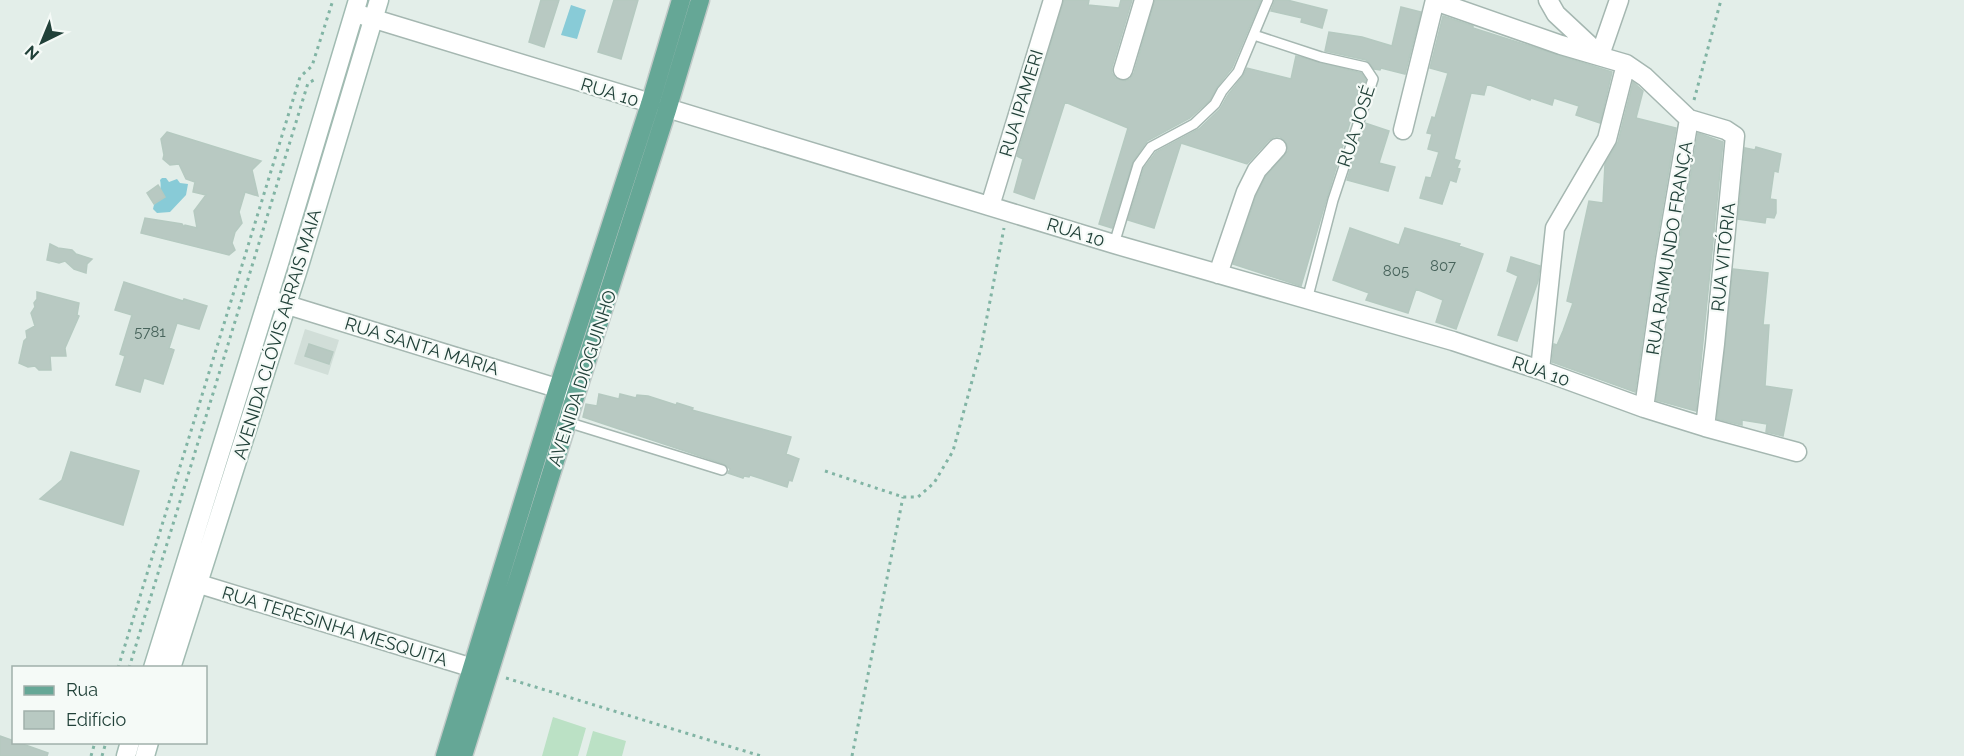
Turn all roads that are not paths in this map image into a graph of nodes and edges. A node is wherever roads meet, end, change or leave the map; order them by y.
1 (379, 0) edge
2 (681, 0) edge
3 (700, 0) edge
4 (1053, 0) edge
5 (1144, 0) edge
6 (1268, 0) edge
7 (1435, 0) edge
8 (1548, 0) edge
9 (1619, 0) edge
10 (356, 6) edge
11 (373, 19) junction
12 (1254, 35) junction
13 (1600, 56) junction
14 (1626, 64) junction
15 (1123, 70) dead end
16 (659, 107) junction
17 (1689, 119) junction
18 (1403, 130) dead end
19 (1277, 148) dead end
20 (998, 209) junction
21 (1114, 244) junction
22 (1218, 274) junction
23 (268, 299) junction
24 (1306, 300) junction
25 (286, 304) junction
26 (1540, 370) junction
27 (558, 388) junction
28 (576, 394) junction
29 (1644, 408) junction
30 (567, 422) junction
31 (1705, 428) junction
32 (1797, 452) dead end
33 (722, 470) dead end
34 (189, 581) junction
35 (154, 666) edge
36 (171, 666) edge
37 (471, 668) junction
38 (490, 673) junction
39 (445, 756) edge
40 (463, 756) edge

1 - 11 street, AVENIDA CLÓVIS ARRAIS MAIA
2 - 16 main road, AVENIDA DIOGUINHO
3 - 16 main road, AVENIDA DIOGUINHO
4 - 20 street, RUA IPAMERI
5 - 15 street
6 - 12 lane
7 - 13 street, RUA RAIMUNDO FRANÇA
7 - 18 street
8 - 13 street
9 - 13 street
10 - 11 street, RUA 10
10 - 23 street, AVENIDA CLÓVIS ARRAIS MAIA
11 - 16 street, RUA 10
11 - 25 street, AVENIDA CLÓVIS ARRAIS MAIA
12 - 21 lane
12 - 24 lane, RUA JOSÉ
13 - 14 street, RUA RAIMUNDO FRANÇA
14 - 17 street, RUA RAIMUNDO FRANÇA
14 - 26 street
16 - 20 street, RUA 10
16 - 27 main road, AVENIDA DIOGUINHO
16 - 28 main road, AVENIDA DIOGUINHO
17 - 29 street, RUA RAIMUNDO FRANÇA
17 - 31 street, RUA VITÓRIA
19 - 22 street
20 - 21 street, RUA 10
21 - 22 street, RUA 10
22 - 24 street, RUA 10
23 - 25 street, RUA SANTA MARIA
23 - 34 street, AVENIDA CLÓVIS ARRAIS MAIA
24 - 26 street, RUA 10
25 - 27 street, RUA SANTA MARIA
25 - 34 street, AVENIDA CLÓVIS ARRAIS MAIA
26 - 29 street, RUA 10
27 - 28 street, RUA SANTA MARIA
27 - 37 main road, AVENIDA DIOGUINHO
28 - 30 main road, AVENIDA DIOGUINHO
29 - 31 street, RUA 10
30 - 33 lane
30 - 38 main road, AVENIDA DIOGUINHO
31 - 32 street, RUA 10
34 - 35 street, AVENIDA CLÓVIS ARRAIS MAIA
34 - 36 street, AVENIDA CLÓVIS ARRAIS MAIA
34 - 37 street, RUA TERESINHA MESQUITA
37 - 38 street, RUA TERESINHA MESQUITA
37 - 39 main road, AVENIDA DIOGUINHO
38 - 40 main road, AVENIDA DIOGUINHO

